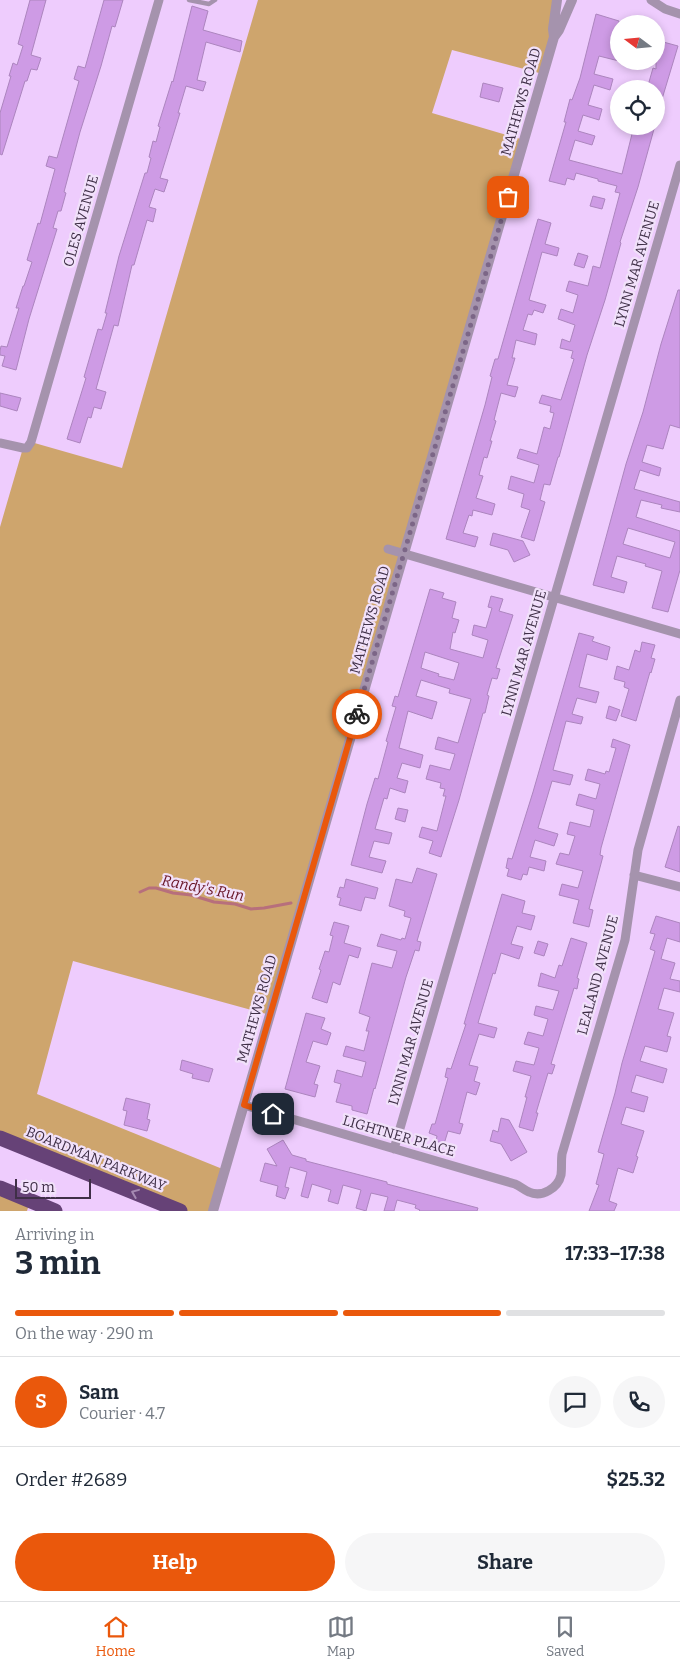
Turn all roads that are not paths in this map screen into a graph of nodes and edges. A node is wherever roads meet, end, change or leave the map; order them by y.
1 (159, 0) edge
2 (189, 0) edge
3 (215, 0) edge
4 (557, 0) edge
5 (572, 0) edge
6 (651, 0) edge
7 (680, 14) edge
8 (554, 37) junction
9 (680, 165) edge
10 (0, 443) edge
11 (388, 549) dead end
12 (404, 553) junction
13 (554, 597) junction
14 (680, 634) edge
15 (680, 700) edge
16 (634, 875) junction
17 (680, 887) edge
18 (244, 1105) junction
19 (0, 1138) edge
20 (394, 1149) junction
21 (0, 1188) edge
22 (545, 1192) joint
23 (55, 1211) edge
24 (180, 1211) edge
25 (213, 1211) edge

1 - 10 street, OLES AVENUE
2 - 3 lane
4 - 8 street, MATHEWS ROAD
5 - 8 street, MATHEWS ROAD
6 - 7 street
8 - 12 street, MATHEWS ROAD
9 - 13 street, LYNN MAR AVENUE
11 - 12 street
12 - 13 street
12 - 18 street, MATHEWS ROAD
13 - 14 street
13 - 20 street, LYNN MAR AVENUE
15 - 16 street, LEALAND AVENUE
16 - 17 street
16 - 22 street, LEALAND AVENUE
18 - 20 street, LIGHTNER PLACE
18 - 25 street, MATHEWS ROAD
24 -> 19 highway, BOARDMAN PARKWAY
20 - 22 street, LIGHTNER PLACE
21 - 23 highway

